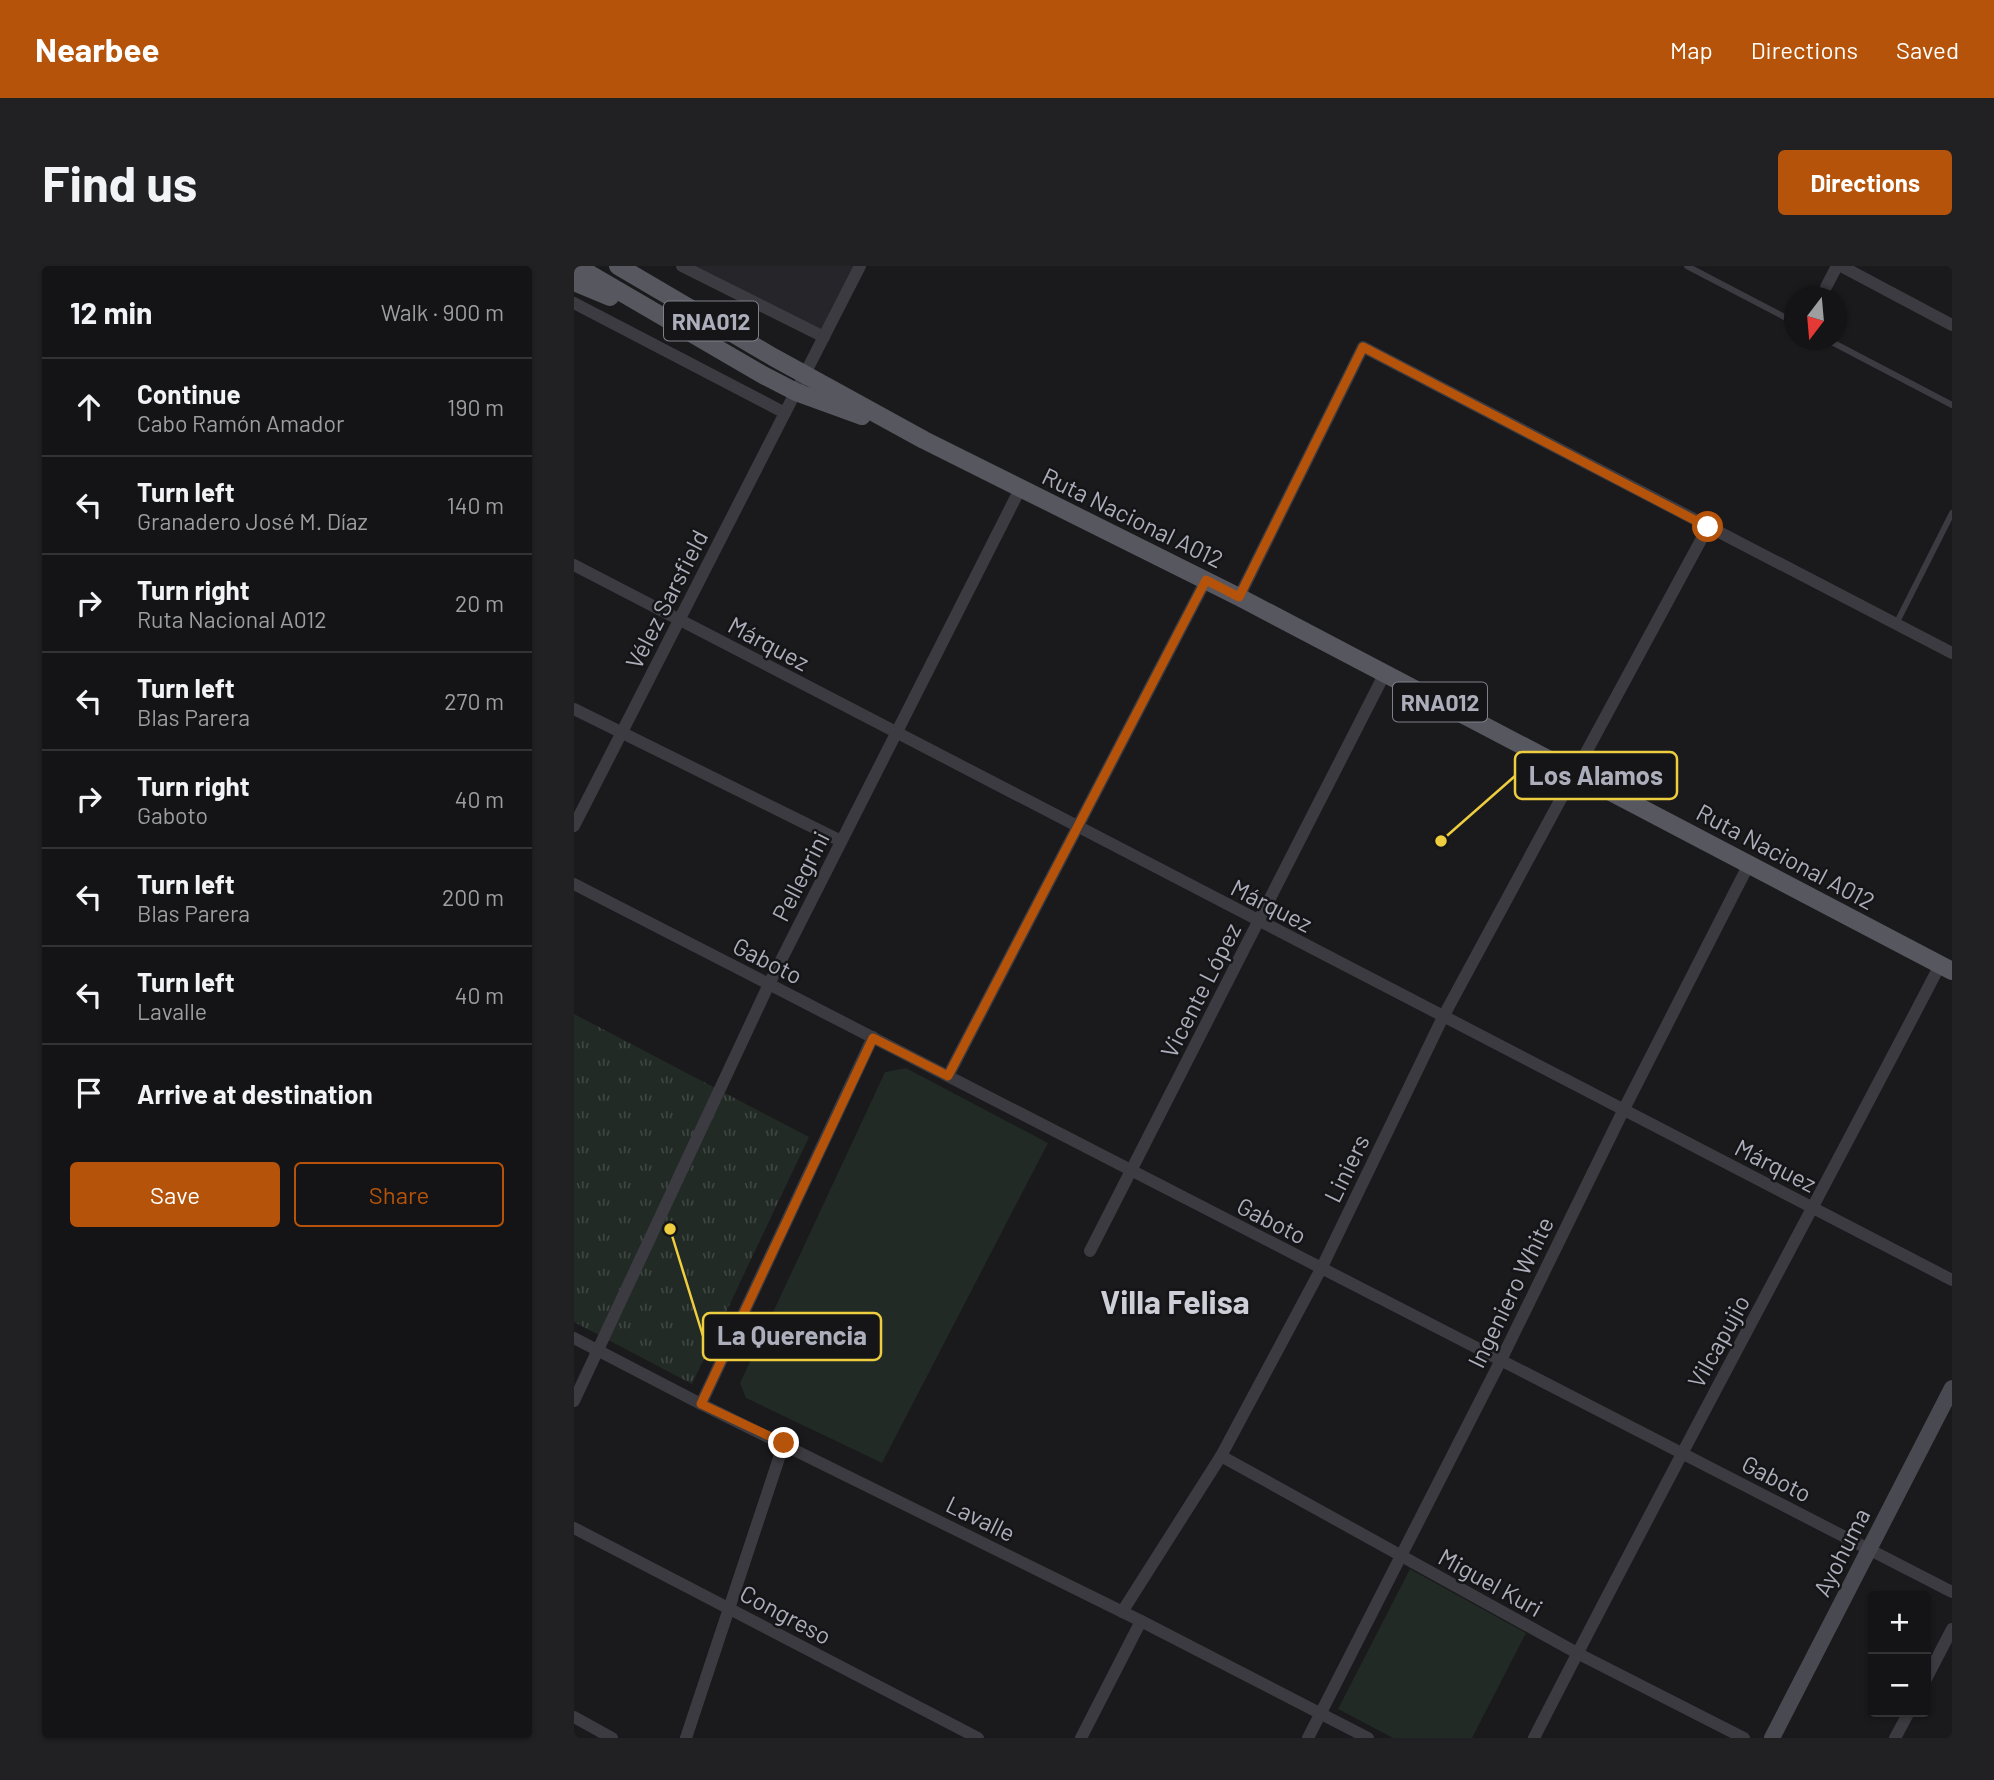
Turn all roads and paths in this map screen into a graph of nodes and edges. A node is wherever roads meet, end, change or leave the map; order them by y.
1 (576, 266) edge
2 (618, 266) edge
3 (682, 266) edge
4 (860, 266) edge
5 (1687, 266) edge
6 (1839, 266) edge
7 (574, 282) edge
8 (1826, 287) dead end
9 (574, 303) edge
10 (1784, 317) edge
11 (674, 325) junction
12 (1952, 325) edge
13 (824, 337) junction
14 (1847, 350) edge
15 (805, 375) junction
16 (796, 391) junction
17 (1952, 405) edge
18 (785, 413) junction
19 (924, 439) junction
20 (1020, 489) junction
21 (1952, 513) edge
22 (1708, 527) junction
23 (574, 565) edge
24 (1206, 580) junction
25 (1239, 597) junction
26 (679, 620) junction
27 (1896, 624) junction
28 (1952, 653) edge
29 (1385, 673) junction
30 (574, 709) edge
31 (622, 733) junction
32 (896, 733) junction
33 (1575, 773) junction
34 (574, 826) edge
35 (1078, 827) junction
36 (841, 841) junction
37 (1749, 864) junction
38 (574, 884) edge
39 (1259, 921) junction
40 (1946, 968) edge
41 (769, 984) junction
42 (1443, 1017) junction
43 (873, 1038) junction
44 (948, 1076) junction
45 (1623, 1111) junction
46 (1131, 1171) junction
47 (1814, 1208) junction
48 (1090, 1251) dead end
49 (1321, 1269) junction
50 (1952, 1280) edge
51 (574, 1338) edge
52 (599, 1351) junction
53 (1501, 1360) junction
54 (1952, 1388) edge
55 (574, 1401) edge
56 (701, 1404) junction
57 (784, 1443) junction
58 (1681, 1453) junction
59 (1221, 1456) junction
60 (574, 1528) edge
61 (1870, 1548) junction
62 (1400, 1555) junction
63 (1952, 1592) edge
64 (729, 1607) junction
65 (1122, 1612) junction
66 (1141, 1621) junction
67 (1952, 1629) edge
68 (1577, 1653) junction
69 (1931, 1669) edge
70 (1319, 1712) junction
71 (574, 1717) edge
72 (1906, 1717) edge
73 (612, 1738) edge
74 (686, 1738) edge
75 (978, 1738) edge
76 (1082, 1738) edge
77 (1308, 1738) edge
78 (1368, 1738) edge
79 (1534, 1738) edge
80 (1744, 1738) edge
81 (1772, 1738) edge
82 (1895, 1738) edge

1 - 11 main road, Ruta Nacional A012 / RNA012
2 - 15 main road, Ruta Nacional A012 / RNA012
3 - 13 street
4 - 13 street, Vélez Sarsfield
5 - 10 lane
6 - 8 street
6 - 12 street
7 - 11 main road
9 - 18 street
11 - 16 main road, Ruta Nacional A012 / RNA012
13 - 15 street, Vélez Sarsfield
14 - 17 lane
15 - 16 street, Vélez Sarsfield
15 - 19 main road, Ruta Nacional A012 / RNA012
16 - 18 street, Vélez Sarsfield
16 - 19 main road, Ruta Nacional A012 / RNA012
18 - 26 street, Vélez Sarsfield
19 - 20 main road, Ruta Nacional A012 / RNA012
20 - 24 main road, Ruta Nacional A012 / RNA012
20 - 32 street, Pellegrini
21 - 27 lane
22 - 25 street
22 - 27 street
22 - 33 street, Liniers
23 - 26 street, Márquez
24 - 25 main road, Ruta Nacional A012 / RNA012
24 - 35 street
25 - 29 main road, Ruta Nacional A012 / RNA012
26 - 31 street, Vélez Sarsfield
26 - 32 street, Márquez
27 - 28 street
29 - 33 main road, Ruta Nacional A012 / RNA012
29 - 39 street, Vicente López
30 - 31 street
31 - 34 street, Vélez Sarsfield
31 - 36 street
32 - 35 street, Márquez
32 - 36 street, Pellegrini
33 - 37 main road, Ruta Nacional A012 / RNA012
33 - 42 street, Liniers
35 - 39 street, Márquez
35 - 44 street
36 - 41 street, Pellegrini
37 - 40 main road, Ruta Nacional A012 / RNA012
37 - 45 street, Ingeniero White
38 - 41 street, Gaboto
39 - 42 street, Márquez
39 - 46 street, Vicente López
40 - 47 street, Vilcapujio
41 - 43 street, Gaboto
41 - 52 street, Pellegrini
42 - 45 street, Márquez
42 - 49 street, Liniers
43 - 44 street, Gaboto
43 - 56 street
44 - 46 street, Gaboto
45 - 47 street, Márquez
45 - 53 street, Ingeniero White
46 - 48 street, Vicente López
46 - 49 street, Gaboto
47 - 50 street, Márquez
47 - 58 street, Vilcapujio
49 - 53 street, Gaboto
49 - 59 street, Liniers
51 - 52 street, Lavalle
52 - 55 street, Pellegrini
52 - 56 street, Lavalle
53 - 58 street, Gaboto
53 - 62 street, Ingeniero White
54 - 61 street, Ayohuma
56 - 57 street, Lavalle
57 - 64 street
57 - 65 street, Lavalle
58 - 61 street, Gaboto
58 - 68 street, Vilcapujio
59 - 62 street, Miguel Kuri
59 - 65 street, Liniers
60 - 64 street, Congreso
61 - 63 street, Gaboto
61 - 81 street, Ayohuma
62 - 68 street, Miguel Kuri
62 - 70 street, Ingeniero White
64 - 74 street
64 - 75 street, Congreso
65 - 66 street, Lavalle
66 - 70 street, Lavalle
66 - 76 street
67 - 69 street
68 - 79 street, Vilcapujio
68 - 80 street, Miguel Kuri
70 - 77 street, Ingeniero White
70 - 78 street, Lavalle
71 - 73 street
72 - 82 street

